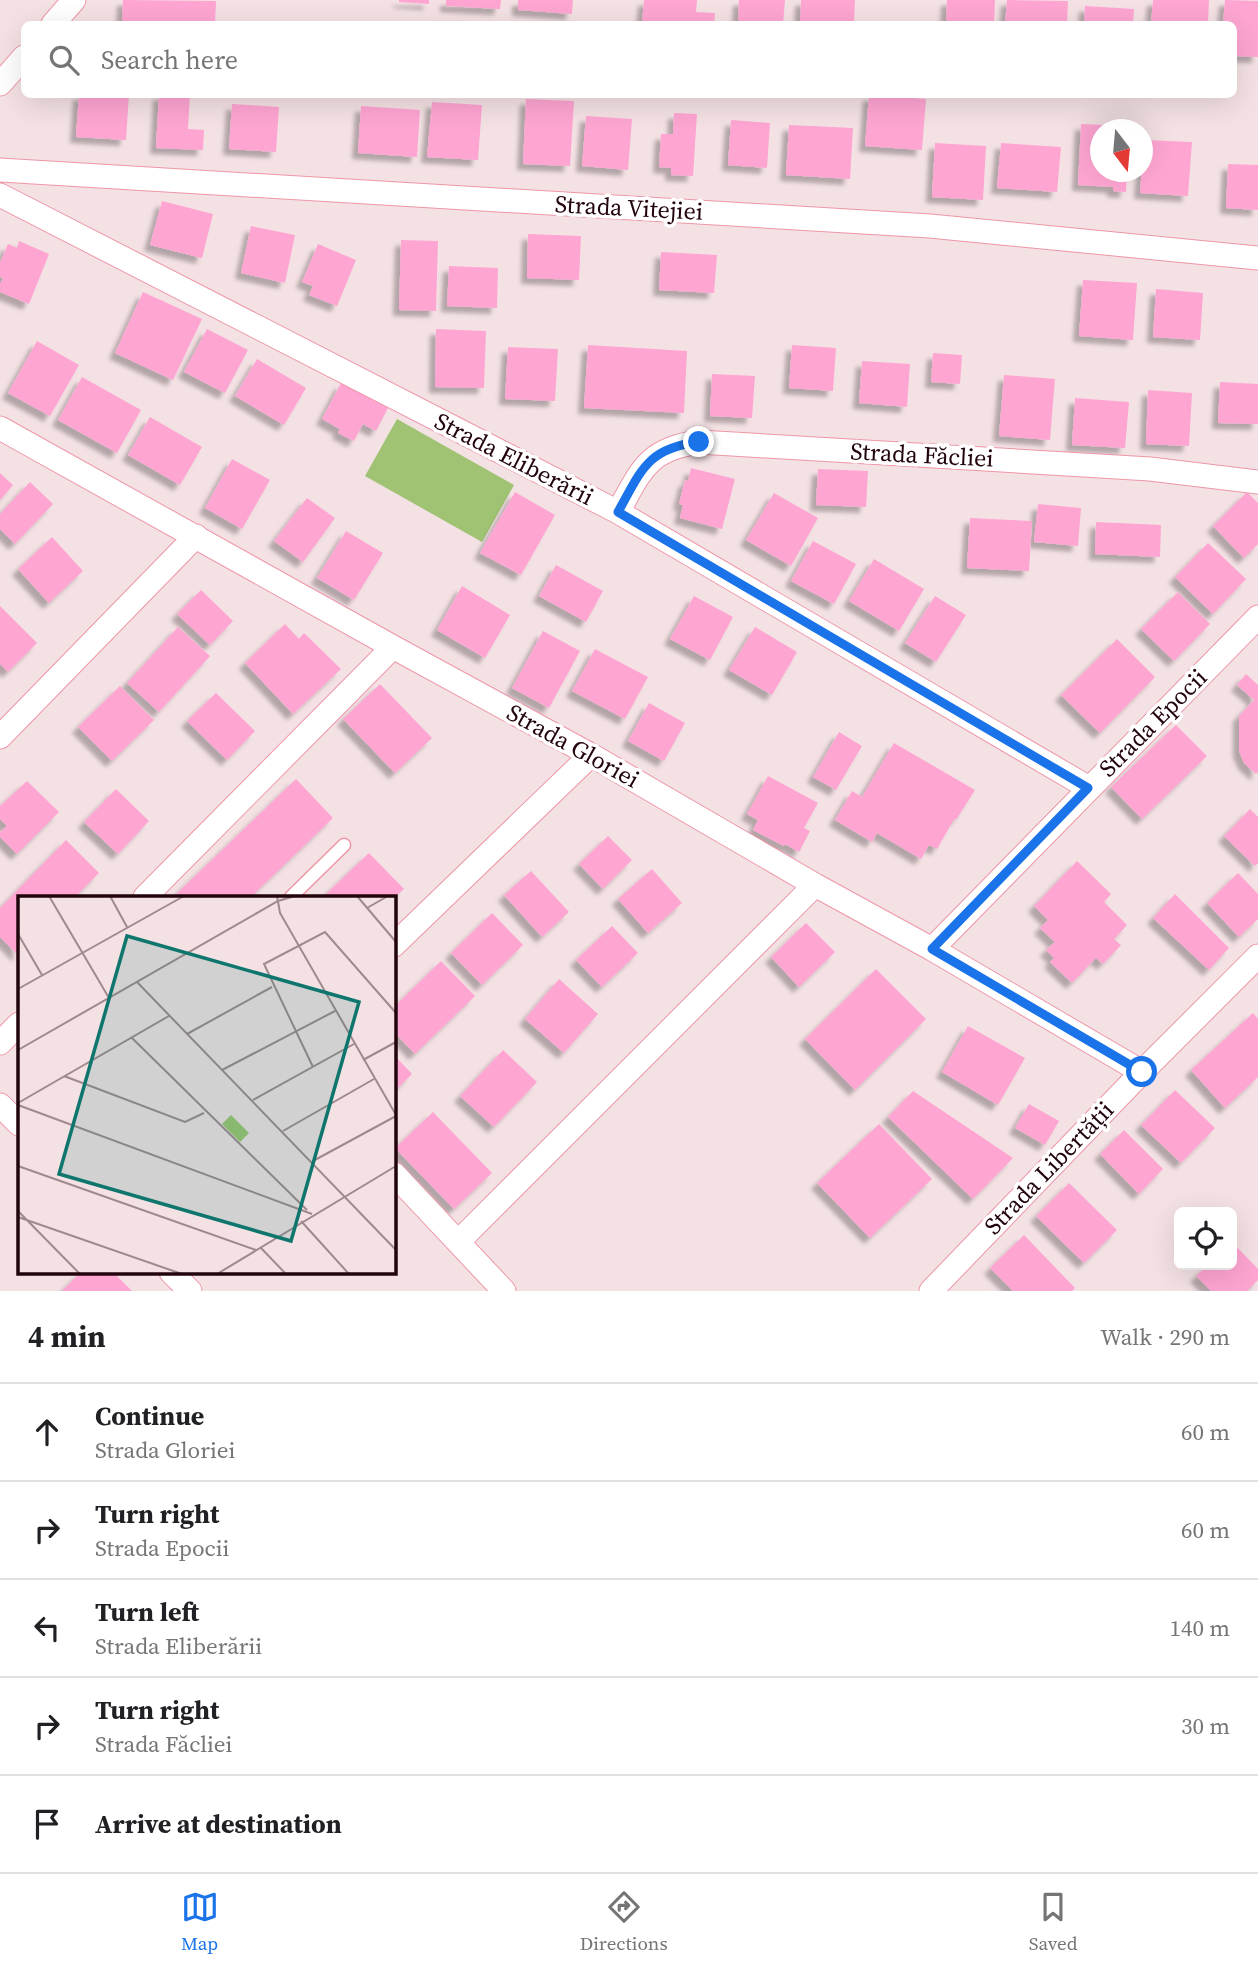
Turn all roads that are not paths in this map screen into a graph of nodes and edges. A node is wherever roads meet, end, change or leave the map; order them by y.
1 (74, 0) edge
2 (56, 21) edge
3 (21, 60) edge
4 (0, 84) edge
5 (0, 170) edge
6 (0, 195) edge
7 (1258, 258) edge
8 (1, 429) edge
9 (1258, 482) edge
10 (618, 512) junction
11 (196, 536) junction
12 (1258, 617) edge
13 (393, 647) junction
14 (0, 737) edge
15 (591, 755) junction
16 (1088, 788) junction
17 (344, 845) dead end
18 (815, 885) junction
19 (146, 896) edge
20 (292, 896) edge
21 (396, 943) edge
22 (932, 949) junction
23 (1258, 956) edge
24 (18, 1025) edge
25 (0, 1043) edge
26 (1142, 1072) junction
27 (0, 1105) edge
28 (18, 1123) edge
29 (396, 1176) edge
30 (458, 1242) junction
31 (173, 1274) edge
32 (190, 1291) edge
33 (504, 1291) edge
34 (930, 1291) edge

1 - 2 street
3 - 4 street
5 - 7 street, Strada Vitejiei
6 - 10 street, Strada Eliberării
8 - 11 street, Strada Gloriei
9 - 10 street, Strada Făcliei
10 - 16 street, Strada Eliberării
11 - 13 street, Strada Gloriei
11 - 14 street
12 - 16 street, Strada Epocii
13 - 15 street, Strada Gloriei
13 - 19 street
15 - 18 street, Strada Gloriei
15 - 21 street
16 - 22 street, Strada Epocii
17 - 20 lane
18 - 22 street, Strada Gloriei
18 - 30 street
22 - 26 street, Strada Gloriei
23 - 26 street, Strada Libertății
24 - 25 street
26 - 34 street, Strada Libertății
27 - 28 street
29 - 30 street
30 - 33 street
31 - 32 street

